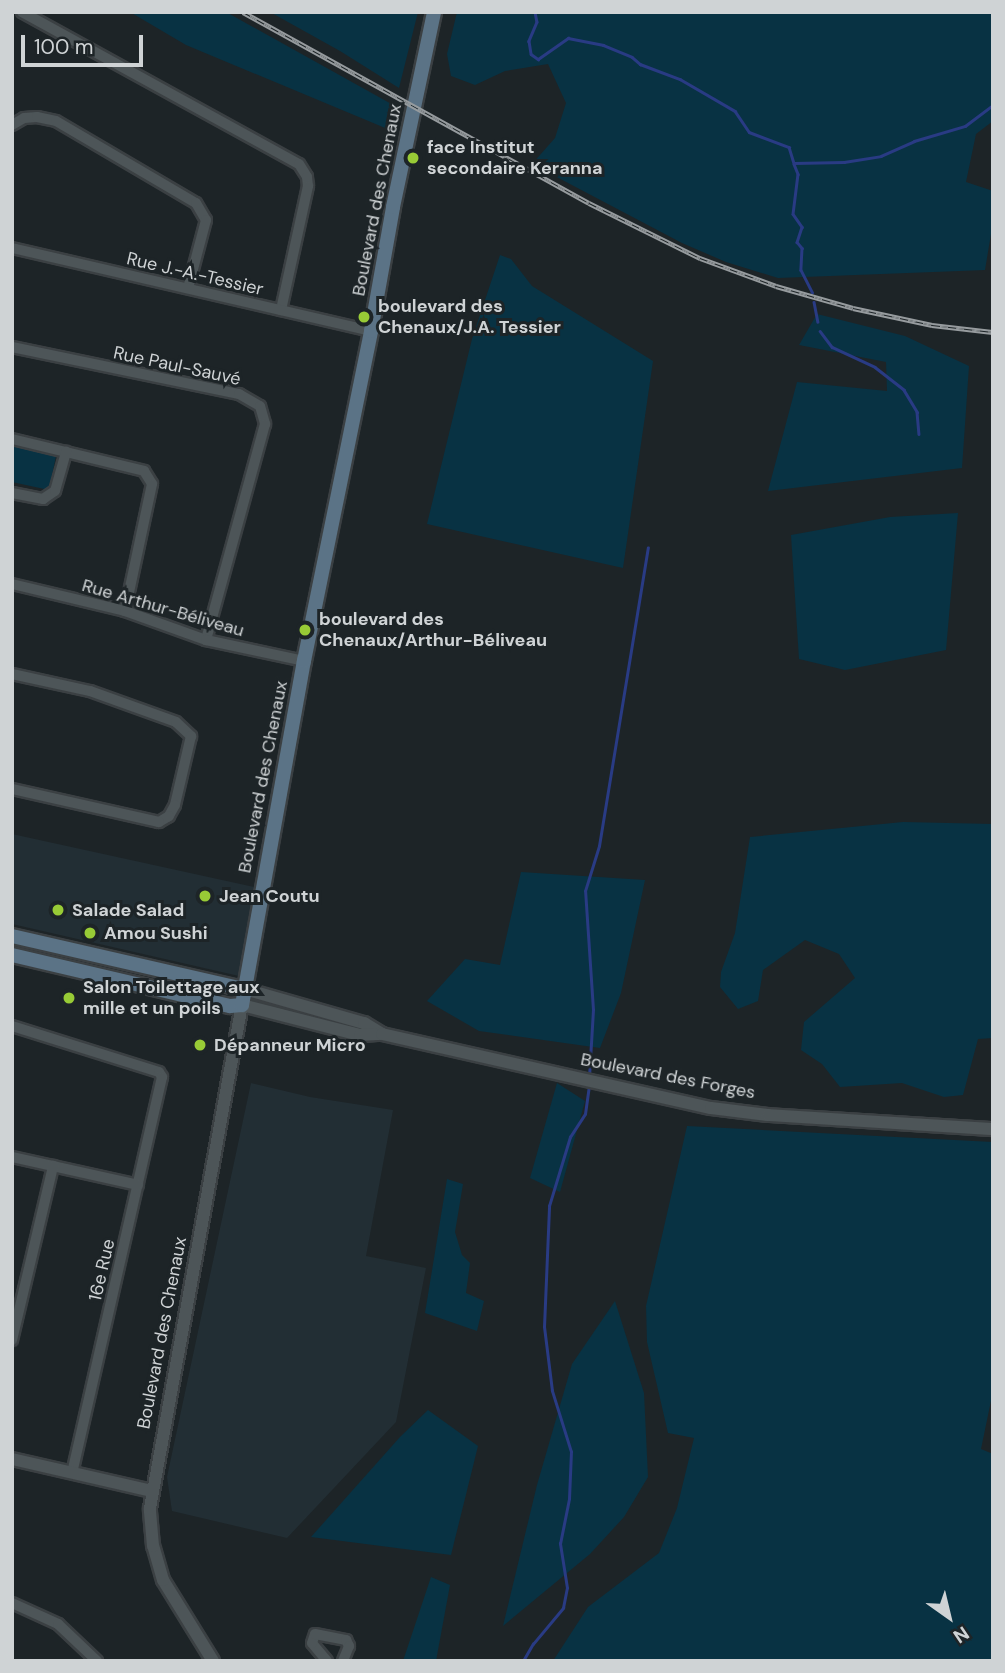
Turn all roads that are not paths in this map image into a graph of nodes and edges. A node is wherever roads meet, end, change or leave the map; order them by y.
1 (22, 12) edge
2 (434, 12) edge
3 (12, 125) edge
4 (12, 248) edge
5 (188, 288) junction
6 (281, 310) junction
7 (371, 331) junction
8 (12, 347) edge
9 (12, 439) edge
10 (66, 452) junction
11 (12, 493) edge
12 (12, 583) edge
13 (125, 611) junction
14 (206, 640) junction
15 (304, 661) junction
16 (12, 674) edge
17 (12, 789) edge
18 (14, 936) edge
19 (12, 954) edge
20 (248, 990) junction
21 (242, 1005) junction
22 (12, 1026) edge
23 (382, 1034) junction
24 (993, 1129) edge
25 (12, 1157) edge
26 (53, 1166) junction
27 (138, 1185) junction
28 (12, 1340) edge
29 (12, 1459) edge
30 (72, 1473) junction
31 (152, 1492) junction
32 (12, 1603) edge
33 (97, 1661) edge
34 (213, 1661) edge
35 (327, 1661) edge
36 (343, 1661) edge

1 - 6 street
2 - 7 main road, Boulevard des Chenaux
3 - 5 street
4 - 5 street, Rue J.-A.-Tessier
5 - 6 street, Rue J.-A.-Tessier
6 - 7 street, Rue J.-A.-Tessier
7 - 15 main road, Boulevard des Chenaux
8 - 14 street, Rue Paul-Sauvé
9 - 10 street
10 - 11 street
10 - 13 street
12 - 13 street, Rue Arthur-Béliveau
13 - 14 street, Rue Arthur-Béliveau
14 - 15 street, Rue Arthur-Béliveau
15 - 20 main road, Boulevard des Chenaux
16 - 17 street
18 - 19 street
18 - 20 main road, Boulevard des Forges
19 - 21 main road, Boulevard des Forges
20 - 21 main road, Boulevard des Chenaux
20 - 23 street, Boulevard des Forges
21 - 23 street, Boulevard des Forges
21 - 31 street, Boulevard des Chenaux
22 - 27 street, 16e Rue
23 - 24 street, Boulevard des Forges
25 - 26 street
26 - 27 street
26 - 28 street
27 - 30 street, 16e Rue
29 - 30 street
30 - 31 street
31 - 34 street, Boulevard des Chenaux
32 - 33 street
35 - 36 street

